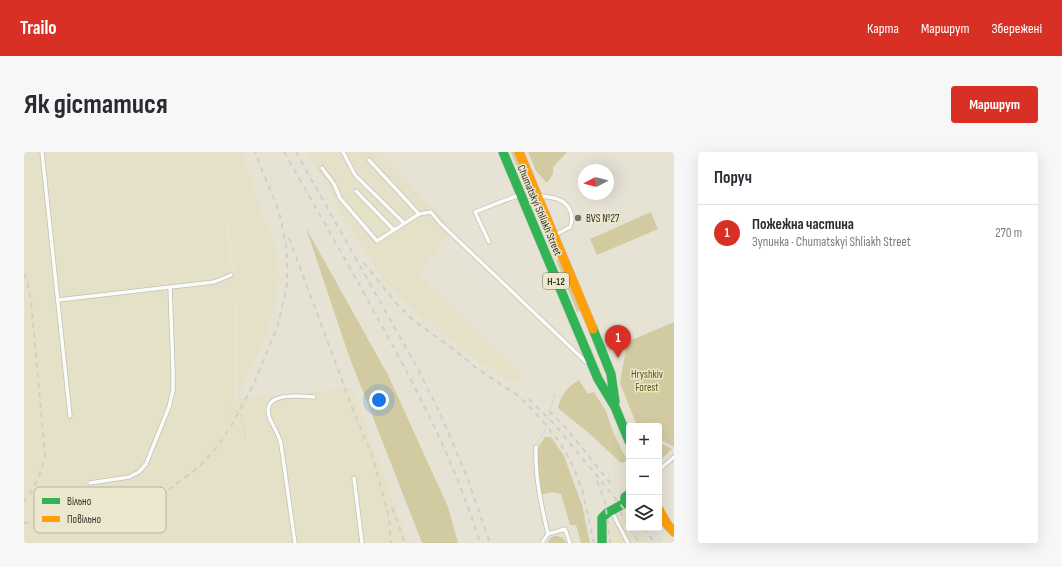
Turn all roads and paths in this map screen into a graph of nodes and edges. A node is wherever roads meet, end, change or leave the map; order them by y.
1 (42, 152) edge
2 (343, 152) edge
3 (503, 152) edge
4 (520, 152) edge
5 (369, 160) dead end
6 (322, 168) dead end
7 (356, 191) dead end
8 (520, 194) junction
9 (537, 196) junction
10 (418, 214) junction
11 (404, 223) junction
12 (394, 230) junction
13 (554, 235) junction
14 (489, 242) dead end
15 (231, 275) dead end
16 (170, 287) junction
17 (58, 300) junction
18 (586, 362) dead end
19 (555, 394) dead end
20 (314, 397) dead end
21 (230, 407) dead end
22 (615, 407) junction
23 (70, 416) dead end
24 (626, 434) edge
25 (246, 439) dead end
26 (536, 447) joint
27 (674, 456) edge
28 (670, 460) junction
29 (674, 463) edge
30 (662, 467) edge
31 (354, 478) dead end
32 (90, 483) dead end
33 (628, 495) edge
34 (611, 511) junction
35 (662, 515) edge
36 (654, 531) edge
37 (674, 532) edge
38 (548, 534) junction
39 (294, 543) edge
40 (362, 543) edge
41 (543, 543) edge
42 (570, 543) edge
43 (602, 543) edge
44 (628, 543) edge
45 (662, 543) edge

1 - 17 lane
2 - 11 lane
3 - 8 main road, Chumatskyi Shliakh Street / Н-12
4 - 9 main road, Chumatskyi Shliakh Street / Н-12
5 - 10 lane
6 - 12 lane
7 - 12 lane
8 - 14 lane
8 - 22 main road, Chumatskyi Shliakh Street / Н-12
9 - 13 main road, Chumatskyi Shliakh Street / Н-12
9 - 13 lane
10 - 11 lane
10 - 18 lane
11 - 12 lane
13 - 22 main road, Chumatskyi Shliakh Street / Н-12
15 - 16 lane
16 - 17 lane
16 - 32 lane
17 - 23 lane
19 - 26 path
20 - 39 lane
21 - 25 path
22 - 24 main road, Chumatskyi Shliakh Street / Н-12
26 - 38 lane
27 - 28 lane
28 - 29 lane
28 - 30 lane
31 - 40 lane
33 - 34 main road
34 - 43 main road
34 - 44 lane
35 - 37 main road
36 - 45 path
38 - 41 lane
38 - 42 lane

